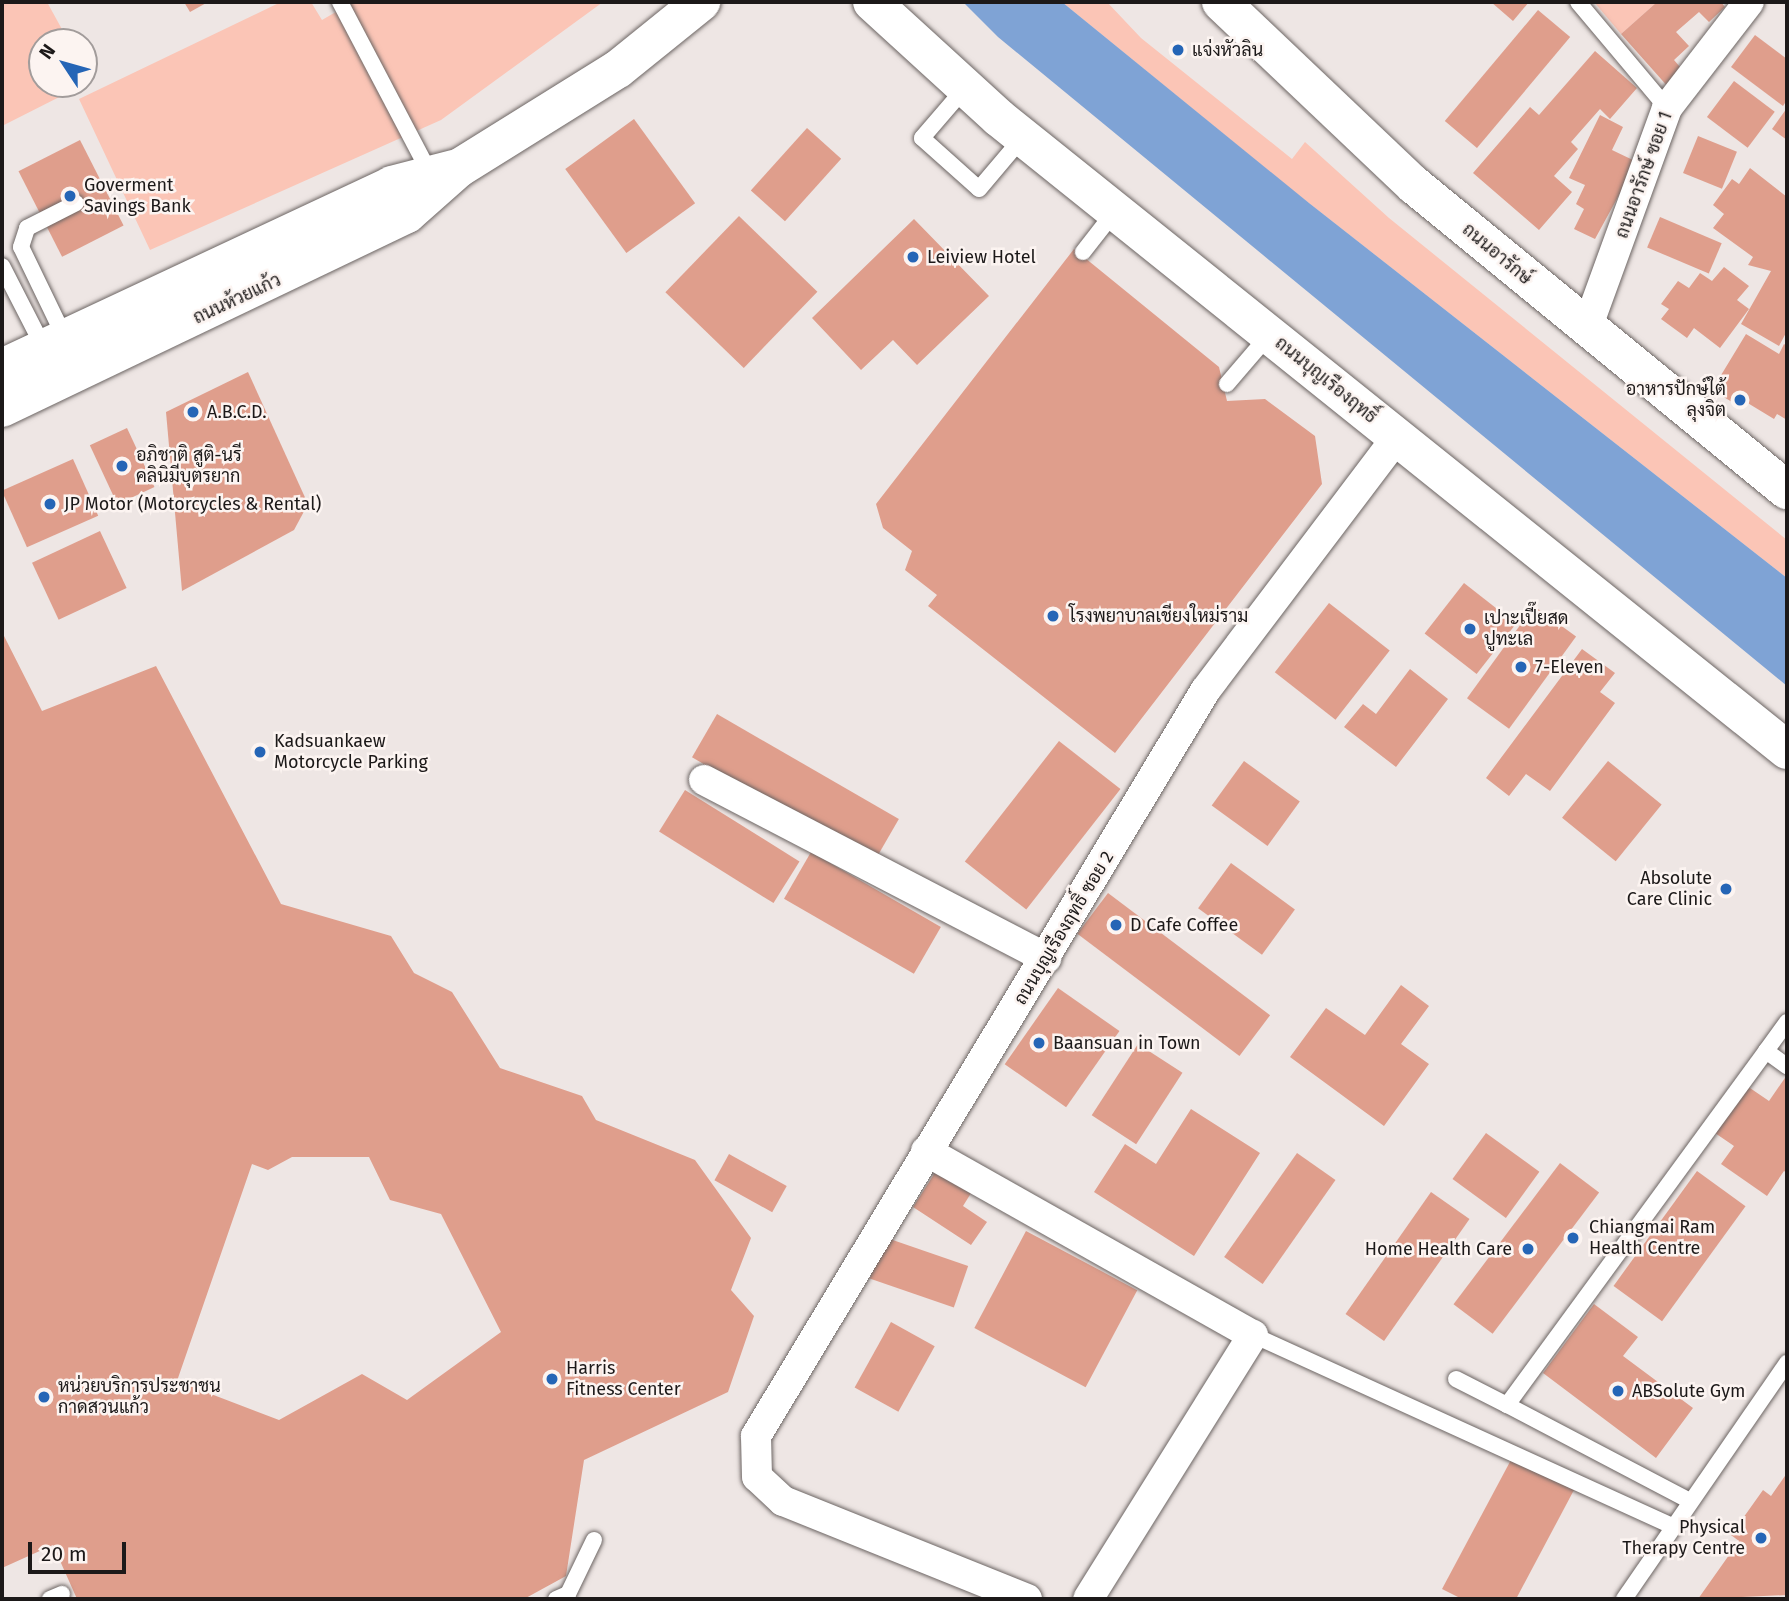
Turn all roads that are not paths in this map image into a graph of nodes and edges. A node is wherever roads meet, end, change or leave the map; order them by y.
1 (340, 2) edge
2 (850, 2) edge
3 (872, 2) edge
4 (887, 2) edge
5 (1221, 2) edge
6 (1578, 2) edge
7 (1749, 2) edge
8 (704, 4) edge
9 (906, 35) junction
10 (965, 88) junction
11 (1667, 108) junction
12 (1023, 137) junction
13 (445, 171) junction
14 (76, 202) dead end
15 (1115, 211) junction
16 (1083, 252) dead end
17 (2, 266) edge
18 (1587, 328) junction
19 (1269, 335) junction
20 (55, 343) junction
21 (2, 368) edge
22 (1227, 384) dead end
23 (2, 408) edge
24 (1397, 437) junction
25 (1787, 490) edge
26 (1787, 750) edge
27 (704, 780) dead end
28 (1046, 958) junction
29 (1787, 1022) edge
30 (1766, 1051) junction
31 (1787, 1066) edge
32 (926, 1151) junction
33 (1253, 1335) junction
34 (1787, 1363) edge
35 (1456, 1379) dead end
36 (1507, 1405) junction
37 (1690, 1501) junction
38 (1672, 1526) junction
39 (594, 1540) dead end
40 (556, 1599) edge
41 (1027, 1599) edge
42 (1088, 1599) edge
43 (1624, 1599) edge

1 - 13 lane
2 - 9 main road
3 - 9 main road, ถนนบุญเรืองฤทธิ์
4 - 9 main road
5 - 18 main road, ถนนอารักษ์
6 - 11 lane
7 - 11 street, ถนนอารักษ์ ซอย 1
8 - 13 main road, ถนนห้วยแก้ว
9 - 10 main road, ถนนบุญเรืองฤทธิ์
10 - 12 main road, ถนนบุญเรืองฤทธิ์
10 - 12 lane
11 - 18 street, ถนนอารักษ์ ซอย 1
12 - 15 main road, ถนนบุญเรืองฤทธิ์
13 - 20 main road, ถนนห้วยแก้ว
13 - 23 main road, ถนนห้วยแก้ว
14 - 20 lane
15 - 16 lane
15 - 19 main road, ถนนบุญเรืองฤทธิ์
17 - 20 lane
18 - 25 main road, ถนนอารักษ์
19 - 22 lane
19 - 24 main road, ถนนบุญเรืองฤทธิ์
20 - 21 main road, ถนนห้วยแก้ว
24 - 26 main road, ถนนบุญเรืองฤทธิ์
24 - 28 street, ถนนบุญเรืองฤทธิ์ ซอย 2
27 - 28 street
28 - 32 street, ถนนบุญเรืองฤทธิ์ ซอย 2
29 - 30 lane
30 - 31 lane
30 - 36 lane
32 - 33 street
32 - 41 street, ถนนบุญเรืองฤทธิ์ ซอย 2
33 - 38 lane
33 - 42 street
34 - 37 lane
35 - 36 lane
36 - 37 lane
37 - 38 lane
38 - 43 lane
39 - 40 lane

